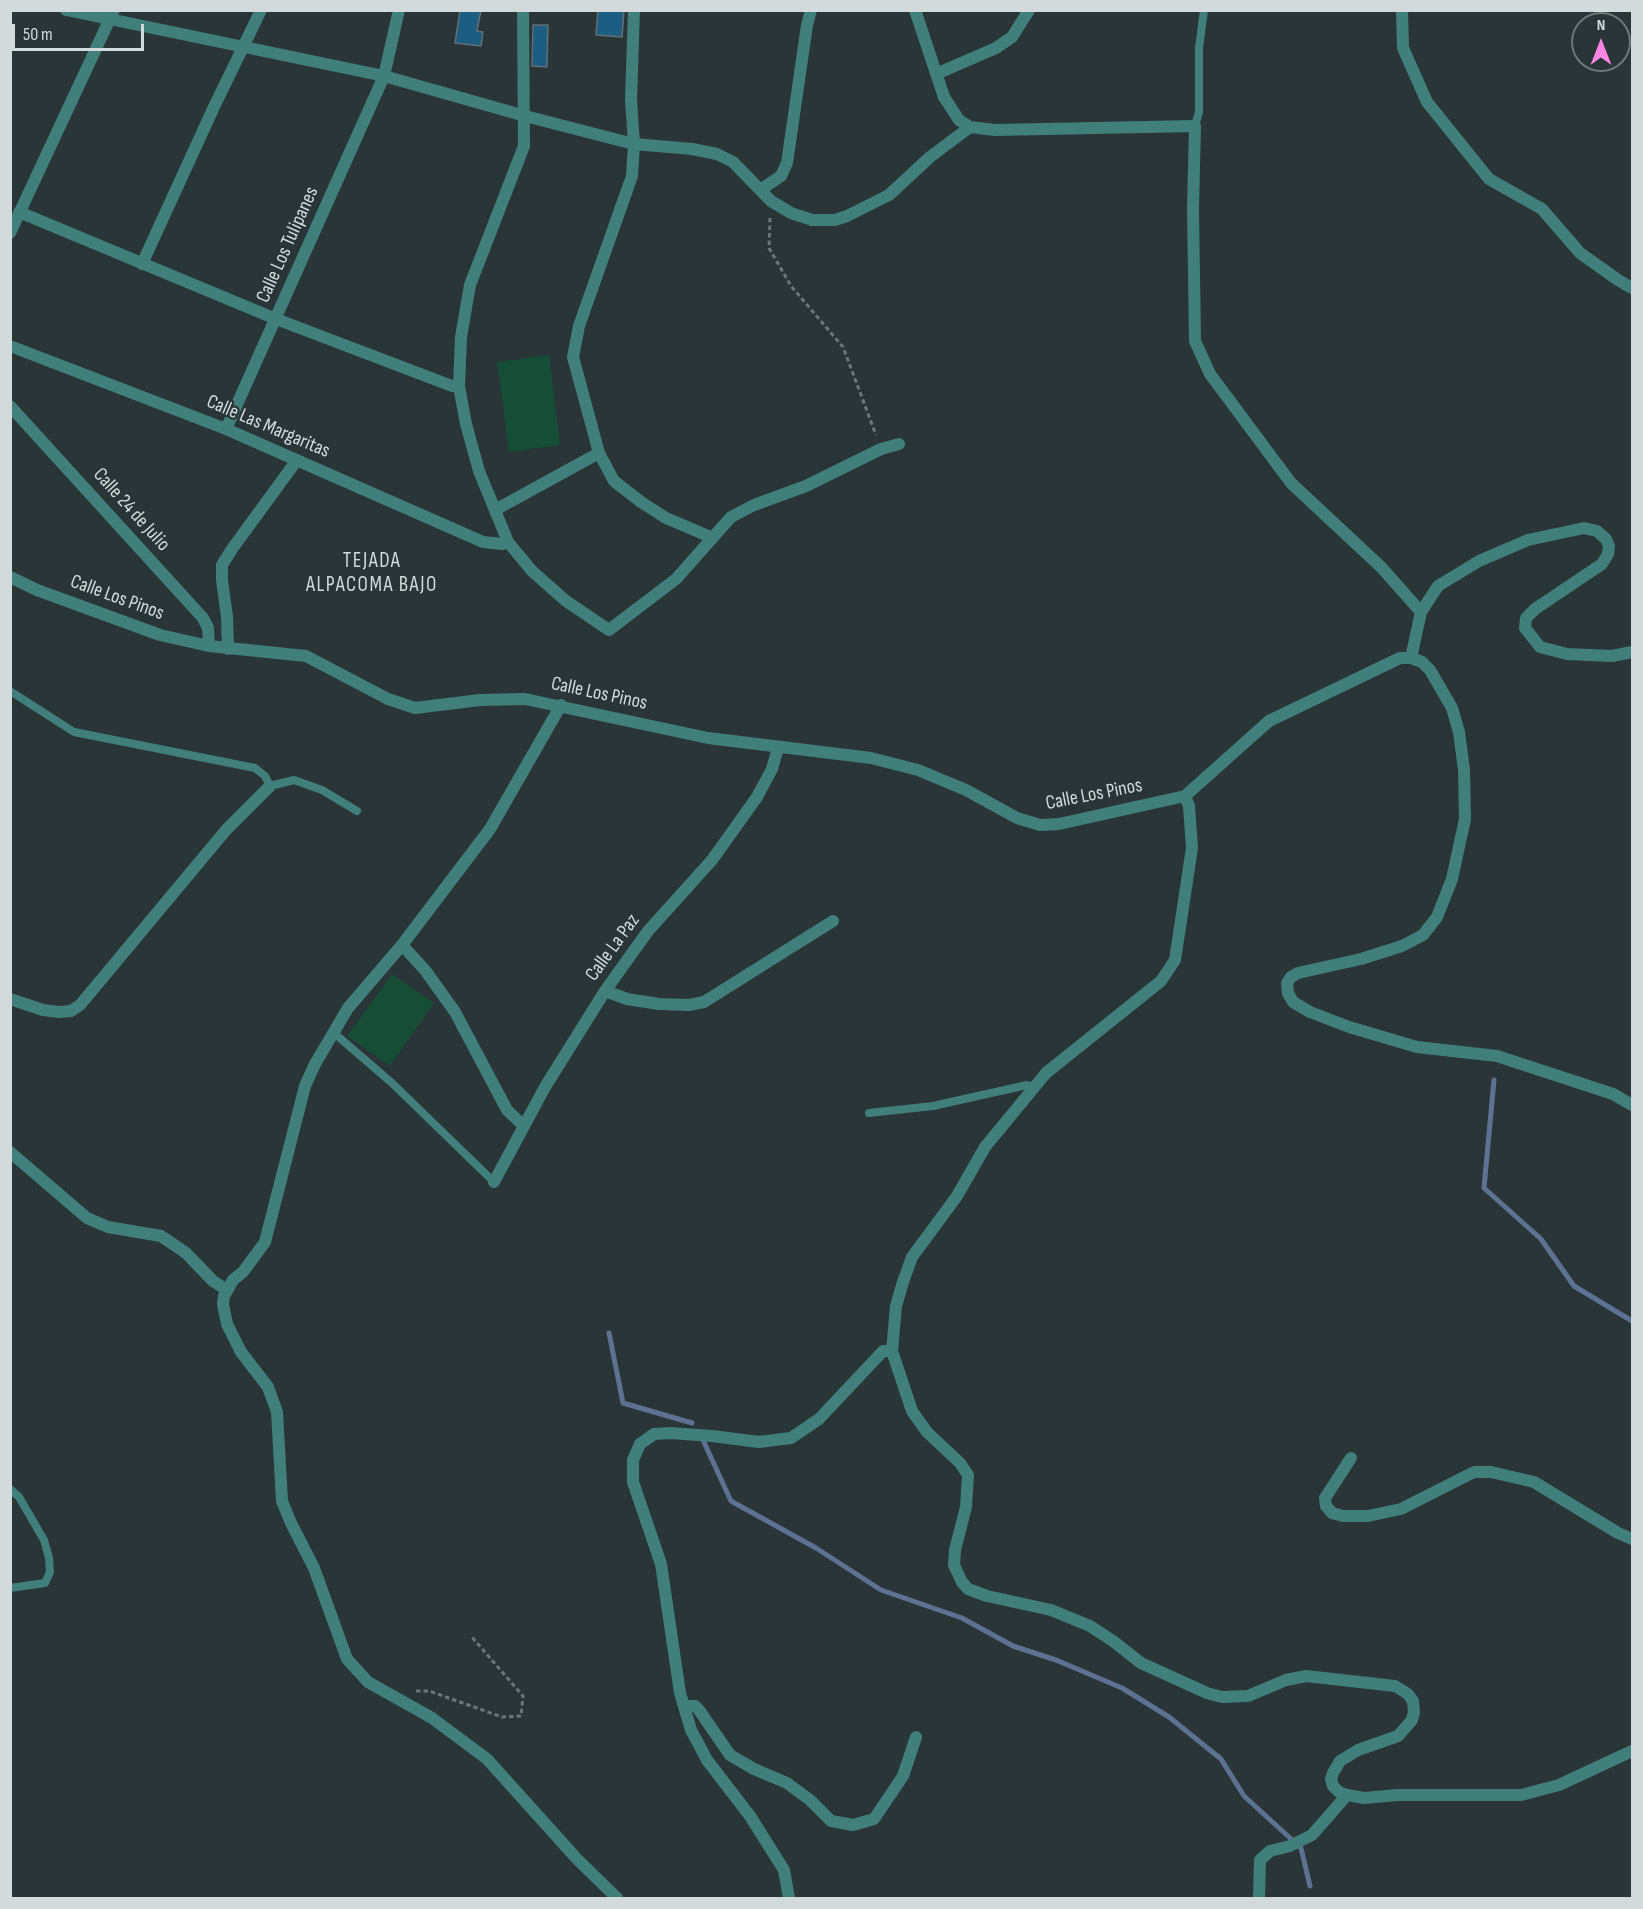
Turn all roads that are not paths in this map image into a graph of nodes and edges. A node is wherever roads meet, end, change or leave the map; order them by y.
1 (66, 10) edge
2 (261, 10) edge
3 (399, 10) edge
4 (523, 10) edge
5 (634, 10) edge
6 (811, 10) edge
7 (915, 10) edge
8 (1029, 10) edge
9 (1204, 10) edge
10 (1402, 10) edge
11 (112, 15) edge
12 (243, 46) junction
13 (936, 74) junction
14 (384, 76) junction
15 (525, 116) junction
16 (1195, 126) junction
17 (970, 127) junction
18 (634, 144) junction
19 (760, 190) junction
20 (19, 212) junction
21 (10, 233) edge
22 (142, 264) junction
23 (1632, 288) edge
24 (276, 319) junction
25 (10, 346) edge
26 (459, 386) junction
27 (10, 406) edge
28 (226, 429) junction
29 (900, 444) dead end
30 (599, 453) junction
31 (297, 460) junction
32 (495, 510) junction
33 (713, 538) junction
34 (508, 542) junction
35 (10, 577) edge
36 (1421, 612) junction
37 (209, 646) junction
38 (228, 649) junction
39 (1632, 652) edge
40 (1411, 658) junction
41 (10, 691) edge
42 (561, 705) junction
43 (778, 748) junction
44 (270, 786) junction
45 (1185, 796) junction
46 (357, 811) dead end
47 (833, 921) dead end
48 (402, 945) junction
49 (605, 991) junction
50 (10, 999) edge
51 (334, 1033) junction
52 (1034, 1087) junction
53 (1632, 1105) edge
54 (868, 1113) dead end
55 (524, 1126) junction
56 (10, 1152) edge
57 (494, 1182) joint
58 (227, 1290) junction
59 (892, 1351) junction
60 (1351, 1458) dead end
61 (10, 1489) edge
62 (1632, 1539) edge
63 (10, 1588) edge
64 (685, 1706) junction
65 (916, 1737) dead end
66 (1632, 1751) edge
67 (1347, 1795) junction
68 (617, 1899) edge
69 (789, 1899) edge
70 (1259, 1899) edge

1 - 11 street
2 - 12 street
3 - 14 street, Calle Los Tulipanes
4 - 15 street
5 - 18 street
6 - 19 street
7 - 13 street
8 - 13 street
9 - 16 lane
10 - 23 street
11 - 12 street
11 - 20 street
12 - 14 street
12 - 22 street
13 - 17 street
14 - 15 street
14 - 24 street, Calle Los Tulipanes
15 - 18 street
15 - 26 street
16 - 17 street
16 - 36 street
17 - 19 street
18 - 19 street
18 - 30 street
20 - 21 street
20 - 22 street
22 - 24 street
24 - 26 street
24 - 28 street, Calle Los Tulipanes
25 - 28 street, Calle Las Margaritas
26 - 32 street
27 - 37 street, Calle 24 de Julio
28 - 31 street, Calle Las Margaritas
29 - 33 street
30 - 32 street
30 - 33 street
31 - 34 street, Calle Las Margaritas
31 - 38 street
32 - 34 street
33 - 34 street
35 - 37 street, Calle Los Pinos
36 - 39 street
36 - 40 street
37 - 38 street, Calle Los Pinos
38 - 42 street, Calle Los Pinos
40 - 45 street
40 - 53 street
41 - 44 lane
42 - 43 street, Calle Los Pinos
42 - 48 street
43 - 45 street, Calle Los Pinos
43 - 49 street, Calle La Paz
44 - 46 lane
44 - 50 street
45 - 52 street
47 - 49 street
48 - 51 street
48 - 55 street
49 - 55 street, Calle La Paz
51 - 57 lane
51 - 58 street
52 - 54 lane
52 - 59 street
55 - 57 street, Calle La Paz
56 - 58 street
58 - 68 street
59 - 64 street
59 - 67 street
60 - 62 street
61 - 63 lane
64 - 65 street
64 - 69 street
66 - 67 street
67 - 70 street

